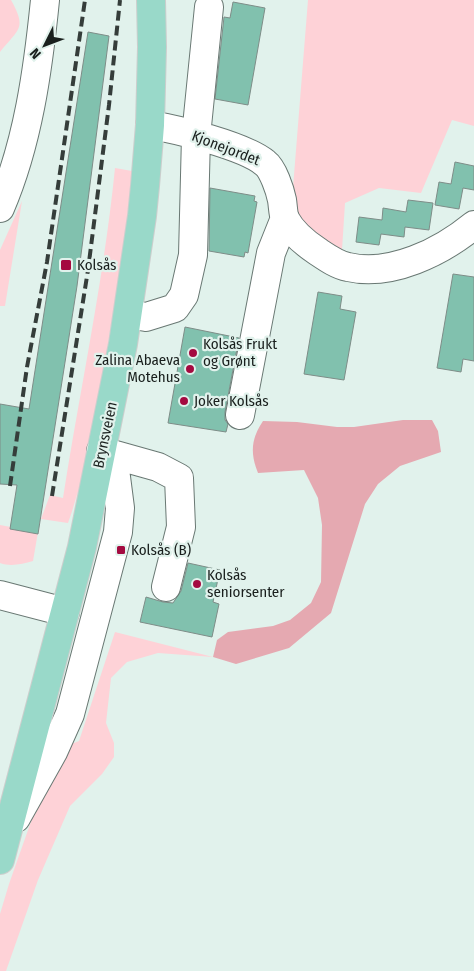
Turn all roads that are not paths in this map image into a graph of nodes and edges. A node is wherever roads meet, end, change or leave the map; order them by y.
1 (45, 0) edge
2 (151, 0) edge
3 (209, 7) dead end
4 (150, 125) junction
5 (196, 136) junction
6 (0, 208) edge
7 (285, 218) junction
8 (474, 225) edge
9 (128, 314) junction
10 (240, 415) dead end
11 (101, 451) junction
12 (166, 587) dead end
13 (0, 595) edge
14 (64, 612) junction
15 (8, 832) junction
16 (0, 860) edge

1 - 6 street
2 - 4 main road, Brynsveien
3 - 5 street
4 - 5 street, Kjonejordet
4 - 9 main road, Brynsveien
5 - 7 street, Kjonejordet
5 - 9 street
7 - 8 street, Kjonejordet
7 - 10 street
9 - 11 main road, Brynsveien
11 - 12 street
11 - 14 main road, Brynsveien
11 - 15 street
13 - 14 street
14 - 15 main road, Brynsveien
15 - 16 main road, Brynsveien

